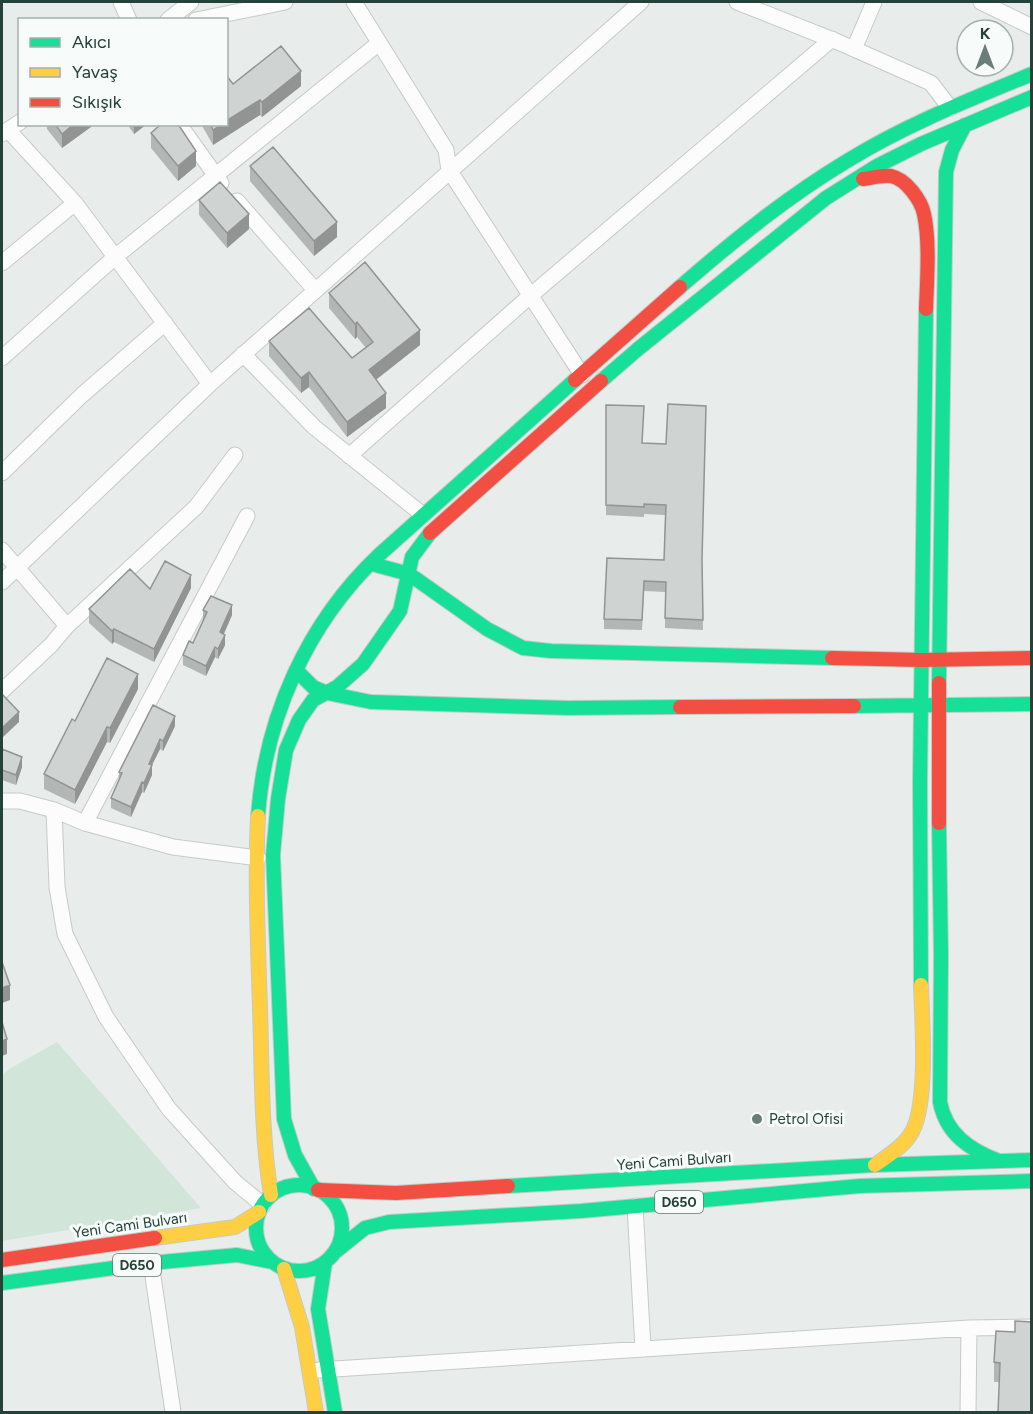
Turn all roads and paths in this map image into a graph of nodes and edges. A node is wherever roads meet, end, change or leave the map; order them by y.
1 (121, 2) edge
2 (191, 2) edge
3 (285, 2) edge
4 (354, 2) edge
5 (641, 2) edge
6 (736, 2) edge
7 (874, 2) edge
8 (981, 2) edge
9 (128, 18) edge
10 (171, 18) edge
11 (206, 18) edge
12 (1032, 27) edge
13 (832, 39) junction
14 (379, 43) junction
15 (854, 49) junction
16 (1032, 74) edge
17 (1032, 97) edge
18 (950, 108) junction
19 (965, 125) junction
20 (180, 126) edge
21 (10, 129) edge
22 (449, 170) junction
23 (215, 176) junction
24 (855, 180) junction
25 (75, 203) junction
26 (115, 257) junction
27 (2, 263) edge
28 (315, 290) junction
29 (530, 296) junction
30 (165, 323) junction
31 (243, 354) junction
32 (2, 356) edge
33 (582, 375) junction
34 (210, 384) junction
35 (235, 455) dead end
36 (349, 456) junction
37 (2, 473) edge
38 (423, 515) junction
39 (247, 516) dead end
40 (2, 550) edge
41 (372, 564) junction
42 (17, 567) junction
43 (409, 574) junction
44 (2, 582) edge
45 (68, 626) junction
46 (940, 658) junction
47 (1032, 658) edge
48 (922, 660) junction
49 (296, 670) junction
50 (2, 691) edge
51 (327, 693) junction
52 (939, 704) junction
53 (1032, 704) edge
54 (921, 706) junction
55 (2, 801) edge
56 (54, 810) junction
57 (85, 823) junction
58 (258, 858) junction
59 (1032, 1160) edge
60 (999, 1161) junction
61 (875, 1165) junction
62 (1032, 1181) edge
63 (316, 1190) junction
64 (265, 1204) junction
65 (635, 1206) junction
66 (335, 1252) junction
67 (2, 1260) edge
68 (151, 1263) junction
69 (325, 1263) junction
70 (278, 1265) junction
71 (2, 1283) edge
72 (1032, 1327) edge
73 (969, 1328) junction
74 (643, 1349) junction
75 (328, 1369) junction
76 (310, 1371) junction
77 (171, 1412) edge
78 (316, 1413) edge
79 (335, 1413) edge
80 (968, 1413) edge

1 - 9 street
2 - 10 street
3 - 11 street
4 - 14 street
5 - 22 street
6 - 13 street
7 - 15 street
8 - 12 street
13 - 15 street
13 - 29 street
14 - 22 street
14 - 23 street
15 - 18 street
16 - 18 street
17 - 19 street
18 - 33 street
19 - 24 street
19 - 46 street
20 - 23 street
21 - 25 street
22 - 28 street
22 - 29 street
23 - 26 street
23 - 28 street
24 - 43 street
24 - 48 street
25 - 26 street
25 - 27 street
26 - 30 street
26 - 32 street
28 - 31 street
29 - 33 street
29 - 36 street
30 - 34 street
30 - 37 street
31 - 34 street
31 - 36 street
33 - 38 street
34 - 42 street
35 - 45 street
36 - 38 street
38 - 41 street
39 - 57 street
40 - 42 street
41 - 43 street
41 - 49 street
42 - 44 street
42 - 45 street
43 - 48 street
43 - 51 street
45 - 50 street
46 - 47 street
46 - 48 street
46 - 52 street
48 - 54 street
49 - 51 street
49 - 58 street
51 - 54 street
51 - 63 street
52 - 53 street
52 - 54 street
52 - 60 street
54 - 61 street
55 - 56 street
56 - 57 street
56 - 64 street
57 - 58 street
58 - 64 street
59 - 60 street, Yeni Cami Bulvarı
60 - 61 street, Yeni Cami Bulvarı
61 - 63 street, Yeni Cami Bulvarı
62 - 65 street, D650
63 - 64 street
63 - 66 street
64 - 67 street, Yeni Cami Bulvarı
64 - 70 street
65 - 66 street, D650
65 - 74 street
66 - 69 street
68 - 70 street, D650
68 - 71 street, D650
68 - 77 street
69 - 70 street
69 - 75 street
70 - 76 street
72 - 73 street
73 - 74 street
73 - 80 street
74 - 75 street
75 - 76 street
75 - 79 street
76 - 78 street

